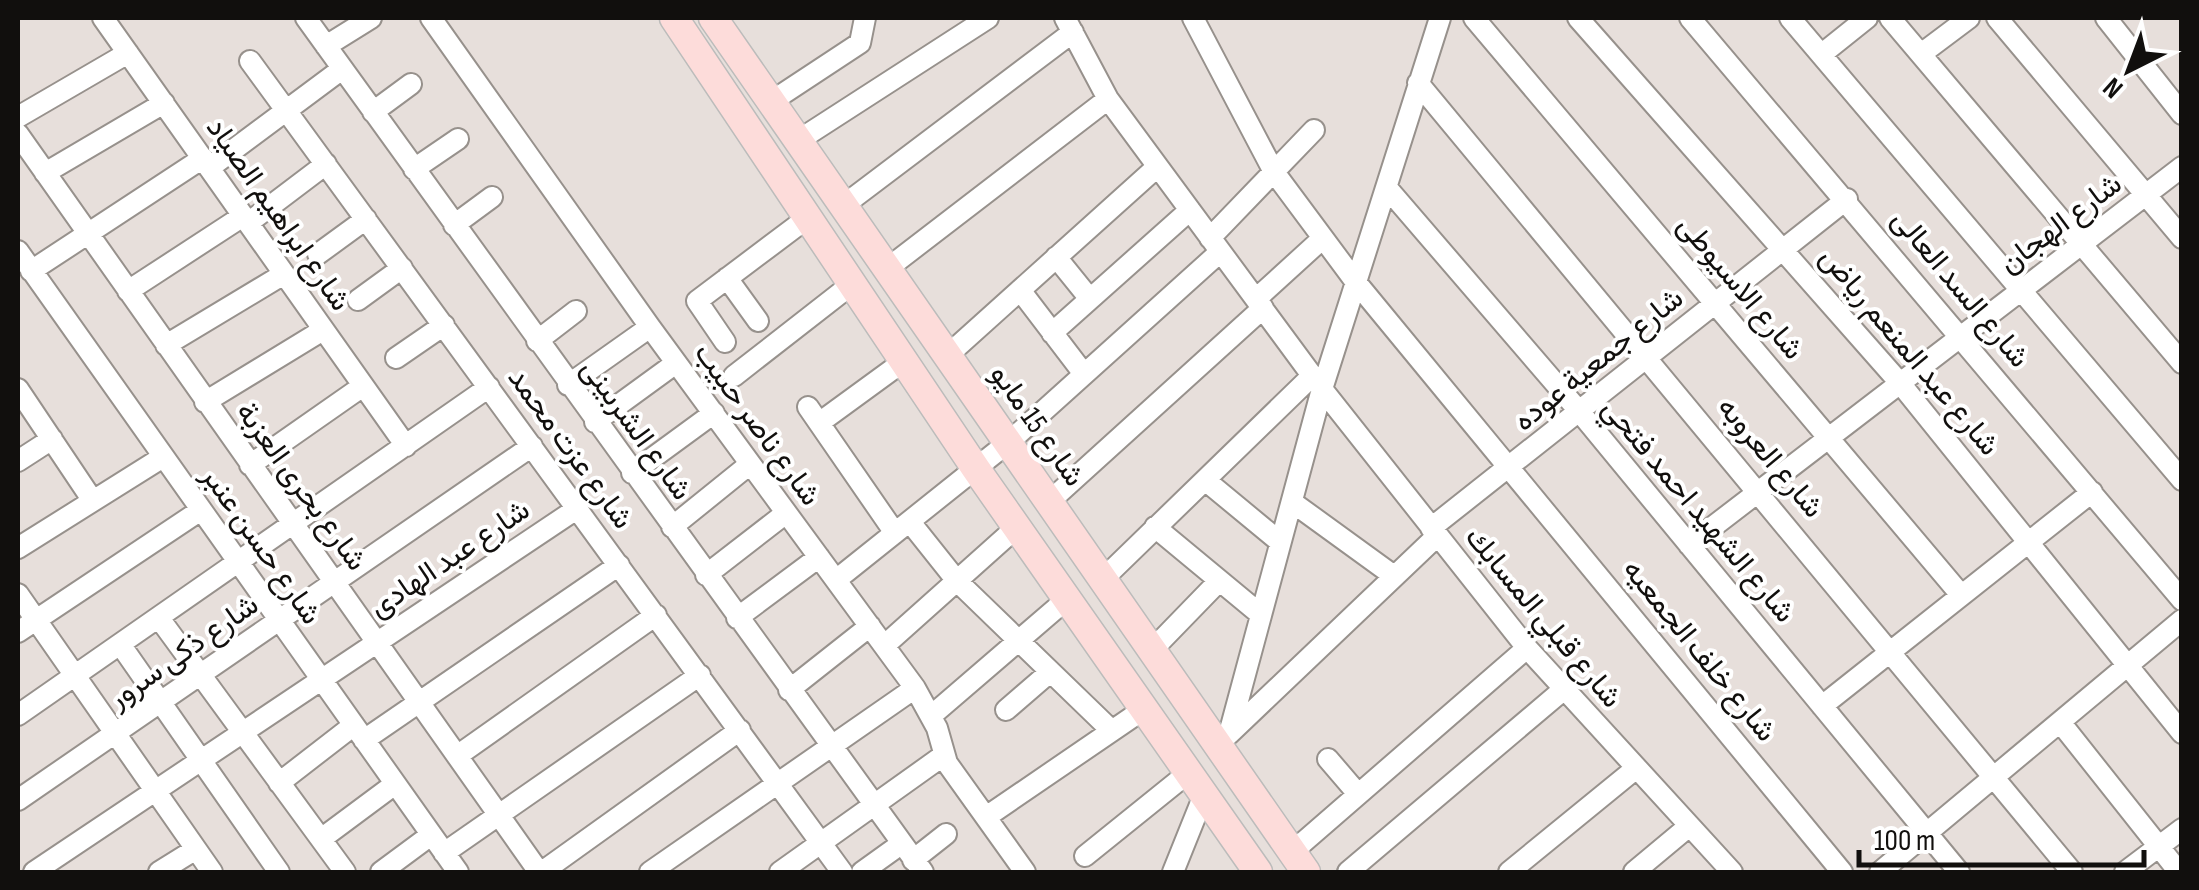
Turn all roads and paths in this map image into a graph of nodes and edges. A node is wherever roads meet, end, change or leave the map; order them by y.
1 (103, 18) edge
2 (306, 18) edge
3 (370, 18) edge
4 (674, 18) edge
5 (865, 18) edge
6 (988, 18) edge
7 (1193, 18) edge
8 (1440, 18) edge
9 (1474, 18) edge
10 (1578, 18) edge
11 (1690, 18) edge
12 (1790, 18) edge
13 (1867, 18) edge
14 (1890, 18) edge
15 (1969, 18) edge
16 (1998, 18) edge
17 (2106, 18) edge
18 (436, 19) edge
19 (716, 19) edge
20 (1069, 25) edge
21 (326, 46) junction
22 (128, 54) junction
23 (1822, 54) junction
24 (1921, 54) junction
25 (250, 61) dead end
26 (342, 69) junction
27 (412, 84) dead end
28 (1418, 84) junction
29 (1108, 100) junction
30 (772, 102) junction
31 (164, 104) junction
32 (286, 110) junction
33 (373, 112) junction
34 (2182, 114) edge
35 (18, 117) edge
36 (1314, 130) dead end
37 (18, 134) edge
38 (458, 139) dead end
39 (799, 140) junction
40 (206, 163) junction
41 (326, 164) junction
42 (1156, 166) junction
43 (2182, 167) edge
44 (414, 169) junction
45 (1274, 172) junction
46 (45, 174) junction
47 (1388, 189) junction
48 (2144, 196) junction
49 (492, 197) dead end
50 (1848, 199) junction
51 (844, 205) junction
52 (1190, 210) junction
53 (806, 218) junction
54 (366, 219) junction
55 (246, 220) junction
56 (454, 226) junction
57 (88, 234) junction
58 (1323, 238) junction
59 (2182, 238) edge
60 (1215, 245) junction
61 (2079, 246) junction
62 (1785, 248) junction
63 (18, 251) edge
64 (318, 254) dead end
65 (1056, 257) junction
66 (402, 268) junction
67 (888, 268) junction
68 (31, 270) junction
69 (284, 274) junction
70 (727, 278) junction
71 (1355, 281) junction
72 (852, 284) junction
73 (1020, 290) junction
74 (2021, 290) junction
75 (128, 291) junction
76 (1090, 299) junction
77 (358, 300) dead end
78 (1715, 303) junction
79 (1259, 304) junction
80 (576, 311) dead end
81 (758, 321) dead end
82 (444, 325) junction
83 (650, 327) junction
84 (324, 330) junction
85 (1052, 332) junction
86 (1962, 335) junction
87 (537, 341) junction
88 (724, 342) dead end
89 (166, 345) junction
90 (948, 354) junction
91 (1648, 356) junction
92 (396, 358) dead end
93 (904, 361) junction
94 (2182, 362) edge
95 (676, 363) junction
96 (1084, 374) junction
97 (734, 376) dead end
98 (1317, 382) junction
99 (1900, 383) junction
100 (568, 385) junction
101 (363, 386) junction
102 (489, 387) junction
103 (18, 388) edge
104 (205, 402) junction
105 (1579, 411) junction
106 (714, 413) junction
107 (595, 422) junction
108 (1828, 438) junction
109 (52, 439) junction
110 (1010, 442) junction
111 (406, 446) junction
112 (532, 446) junction
113 (163, 457) junction
114 (18, 460) edge
115 (250, 464) junction
116 (750, 464) junction
117 (1511, 466) junction
118 (976, 468) junction
119 (632, 473) junction
120 (1205, 480) junction
121 (2182, 480) edge
122 (1760, 490) junction
123 (2092, 492) junction
124 (1051, 500) junction
125 (93, 501) junction
126 (1292, 502) junction
127 (578, 508) junction
128 (201, 510) junction
129 (786, 513) junction
130 (294, 526) junction
131 (902, 527) junction
132 (1017, 527) junction
133 (1155, 527) junction
134 (672, 528) junction
135 (1434, 532) junction
136 (1280, 542) junction
137 (2029, 542) junction
138 (1689, 545) junction
139 (18, 548) edge
140 (819, 558) junction
141 (239, 563) junction
142 (619, 564) junction
143 (706, 575) junction
144 (1394, 576) junction
145 (1104, 578) junction
146 (836, 580) junction
147 (1220, 580) junction
148 (957, 581) junction
149 (335, 582) junction
150 (18, 594) edge
151 (1962, 595) junction
152 (1067, 599) junction
153 (2182, 600) edge
154 (1260, 614) junction
155 (656, 615) junction
156 (159, 618) junction
157 (737, 618) junction
158 (2182, 620) edge
159 (280, 621) junction
160 (26, 626) edge
161 (870, 626) junction
162 (1017, 640) junction
163 (377, 642) junction
164 (120, 644) junction
165 (885, 645) junction
166 (1527, 648) junction
167 (1152, 649) junction
168 (1892, 650) junction
169 (2128, 665) junction
170 (1050, 672) junction
171 (201, 675) junction
172 (700, 675) junction
173 (74, 676) junction
174 (321, 680) junction
175 (916, 688) junction
176 (789, 690) junction
177 (1563, 690) junction
178 (420, 702) junction
179 (160, 704) junction
180 (1822, 706) junction
181 (1144, 709) junction
182 (1006, 710) dead end
183 (18, 715) edge
184 (931, 716) junction
185 (2060, 722) junction
186 (740, 730) junction
187 (1112, 731) junction
188 (243, 732) junction
189 (359, 732) junction
190 (2182, 733) edge
191 (116, 735) junction
192 (1224, 740) junction
193 (830, 749) junction
194 (944, 755) junction
195 (457, 756) junction
196 (1328, 759) dead end
197 (200, 761) junction
198 (1634, 770) junction
199 (1996, 776) junction
200 (279, 783) junction
201 (779, 783) junction
202 (395, 784) junction
203 (1196, 784) junction
204 (155, 791) junction
205 (1358, 794) junction
206 (18, 800) edge
207 (872, 807) junction
208 (498, 815) junction
209 (986, 818) junction
210 (1688, 827) junction
211 (2182, 829) edge
212 (1926, 832) junction
213 (946, 834) dead end
214 (431, 835) junction
215 (321, 839) junction
216 (822, 843) junction
217 (2158, 846) junction
218 (196, 849) junction
219 (444, 853) junction
220 (1085, 856) dead end
221 (912, 859) edge
222 (1299, 862) edge
223 (534, 871) edge
224 (34, 872) edge
225 (160, 872) edge
226 (212, 872) edge
227 (279, 872) edge
228 (346, 872) edge
229 (381, 872) edge
230 (458, 872) edge
231 (650, 872) edge
232 (780, 872) edge
233 (842, 872) edge
234 (862, 872) edge
235 (1025, 872) edge
236 (1173, 872) edge
237 (1258, 872) edge
238 (1348, 872) edge
239 (1509, 872) edge
240 (1634, 872) edge
241 (1730, 872) edge
242 (1842, 872) edge
243 (1880, 872) edge
244 (1959, 872) edge
245 (2072, 872) edge
246 (2125, 872) edge
247 (2179, 872) edge

1 - 22 street, شارع ابراهيم الصياد
2 - 21 street, شارع الشربينى
3 - 21 street
4 - 53 main road
5 - 30 street
6 - 39 street
7 - 45 street, شارع خلف الجمعيه
8 - 28 street
9 - 78 street, شارع الاسيوطى
10 - 62 street, شارع عبد المنعم رياض
11 - 50 street, شارع السد العالى
12 - 23 street
13 - 23 street
14 - 24 street
15 - 24 street
16 - 48 street
17 - 34 street
18 - 83 street, شارع ناصر حبيب
19 - 30 main road, شارع 15 مايو
20 - 29 street, شارع قبلي المسابك
20 - 51 street
21 - 26 street, شارع الشربينى
22 - 31 street, شارع ابراهيم الصياد
22 - 35 street
23 - 74 street
24 - 61 street
25 - 32 street, شارع عزت محمد
26 - 32 street
26 - 33 street, شارع الشربينى
27 - 33 street
28 - 47 street
28 - 91 street, شارع العروبه
29 - 42 street, شارع قبلي المسابك
29 - 67 street
30 - 39 main road, شارع 15 مايو
31 - 40 street, شارع ابراهيم الصياد
31 - 46 street
32 - 40 street
32 - 41 street, شارع عزت محمد
33 - 44 street, شارع الشربينى
36 - 45 street
37 - 46 street, شارع بحرى العزبة
38 - 44 street
39 - 51 main road, شارع 15 مايو
40 - 55 street, شارع ابراهيم الصياد
40 - 57 street
41 - 54 street, شارع عزت محمد
41 - 55 street
42 - 52 street, شارع قبلي المسابك
42 - 65 street
43 - 48 street, شارع الهجان
44 - 56 street, شارع الشربينى
45 - 58 street, شارع خلف الجمعيه
45 - 60 street
46 - 57 street, شارع بحرى العزبة
47 - 71 street
47 - 105 street, شارع الشهيد احمد فتحي
48 - 59 street
48 - 61 street, شارع الهجان
49 - 56 street
50 - 62 street, شارع جمعية عوده
50 - 86 street, شارع السد العالى
51 - 67 main road, شارع 15 مايو
52 - 60 street, شارع قبلي المسابك
52 - 76 street
53 - 70 street
53 - 72 main road
54 - 64 street
54 - 66 street, شارع عزت محمد
55 - 69 street, شارع ابراهيم الصياد
55 - 75 street
56 - 87 street, شارع الشربينى
57 - 68 street
57 - 75 street, شارع بحرى العزبة
58 - 71 street, شارع خلف الجمعيه
58 - 79 street
60 - 79 street, شارع قبلي المسابك
60 - 96 street
61 - 74 street, شارع الهجان
61 - 94 street
62 - 78 street, شارع جمعية عوده
62 - 99 street, شارع عبد المنعم رياض
63 - 68 street, شارع حسن عنبر
65 - 73 street
65 - 76 street
66 - 77 street
66 - 82 street, شارع عزت محمد
67 - 90 main road, شارع 15 مايو
68 - 113 street, شارع حسن عنبر
69 - 84 street, شارع ابراهيم الصياد
69 - 89 street
70 - 81 street
70 - 88 street
71 - 98 street
71 - 117 street, شارع خلف الجمعيه
72 - 93 main road
72 - 97 street
73 - 85 street
73 - 90 street
74 - 86 street, شارع الهجان
74 - 121 street
75 - 89 street, شارع بحرى العزبة
76 - 85 street
78 - 91 street, شارع جمعية عوده
78 - 108 street, شارع الاسيوطى
79 - 98 street, شارع قبلي المسابك
79 - 124 street
80 - 87 street
82 - 92 street
82 - 102 street, شارع عزت محمد
83 - 95 street, شارع ناصر حبيب
83 - 100 street
84 - 101 street, شارع ابراهيم الصياد
84 - 104 street
85 - 96 street
86 - 99 street, شارع الهجان
86 - 123 street, شارع السد العالى
87 - 100 street, شارع الشربينى
89 - 104 street, شارع بحرى العزبة
90 - 110 main road, شارع 15 مايو
91 - 105 street, شارع جمعية عوده
91 - 122 street, شارع العروبه
93 - 118 main road
93 - 131 street
95 - 106 street, شارع ناصر حبيب
95 - 107 street
96 - 110 street
98 - 120 street
98 - 126 street
98 - 135 street, شارع قبلي المسابك
99 - 108 street, شارع الهجان
99 - 137 street, شارع عبد المنعم رياض
100 - 107 street, شارع الشربينى
101 - 111 street, شارع ابراهيم الصياد
101 - 115 street
102 - 111 street
102 - 112 street, شارع عزت محمد
103 - 109 street
104 - 115 street, شارع بحرى العزبة
105 - 117 street, شارع جمعية عوده
105 - 138 street, شارع الشهيد احمد فتحي
106 - 116 street, شارع ناصر حبيب
106 - 119 street
107 - 119 street, شارع الشربينى
108 - 122 street, شارع الهجان
108 - 151 street, شارع الاسيوطى
109 - 114 street
109 - 125 street
110 - 118 street
110 - 124 main road, شارع 15 مايو
111 - 130 street
112 - 127 street, شارع عزت محمد
112 - 149 street, شارع ذكى سرور
113 - 125 street
113 - 128 street, شارع حسن عنبر
115 - 130 street, شارع بحرى العزبة
116 - 129 street, شارع ناصر حبيب
116 - 134 street
117 - 135 street, شارع جمعية عوده
117 - 242 street, شارع خلف الجمعيه
118 - 131 street
118 - 132 main road
119 - 134 street, شارع الشربينى
120 - 133 street
120 - 136 street
122 - 138 street, شارع الهجان
122 - 168 street, شارع العروبه
123 - 137 street
123 - 153 street, شارع السد العالى
124 - 145 main road, شارع 15 مايو
125 - 139 street
126 - 136 street
126 - 144 street
127 - 142 street, شارع عزت محمد
127 - 163 street, شارع عبد الهادى
128 - 141 street, شارع حسن عنبر
128 - 160 street
129 - 140 street, شارع ناصر حبيب
129 - 143 street
130 - 141 street
130 - 149 street, شارع بحرى العزبة
131 - 146 street
131 - 148 street
132 - 148 street
132 - 152 main road
133 - 145 street
133 - 147 street
134 - 143 street, شارع الشربينى
135 - 144 street, شارع جمعية عوده
135 - 166 street, شارع قبلي المسابك
136 - 154 street
137 - 151 street
137 - 169 street, شارع عبد المنعم رياض
138 - 180 street, شارع الشهيد احمد فتحي
140 - 146 street, شارع ناصر حبيب
140 - 157 street
141 - 156 street
141 - 159 street, شارع حسن عنبر
142 - 155 street, شارع عزت محمد
142 - 178 street
143 - 157 street, شارع الشربينى
144 - 192 street, شارع جمعية عوده
145 - 167 main road, شارع 15 مايو
146 - 161 street, شارع ناصر حبيب
147 - 154 street
147 - 167 street
148 - 162 street
148 - 165 street
149 - 159 street, شارع ذكى سرور
149 - 163 street, شارع بحرى العزبة
150 - 160 street
151 - 168 street
152 - 162 street
152 - 181 main road
154 - 192 street
155 - 172 street, شارع عزت محمد
155 - 195 street
156 - 164 street
156 - 171 street
157 - 176 street, شارع الشربينى
158 - 169 street
159 - 171 street, شارع ذكى سرور
159 - 174 street, شارع حسن عنبر
160 - 173 street
161 - 165 street, شارع ناصر حبيب
161 - 176 street
162 - 170 street
162 - 184 street
163 - 174 street, شارع عبد الهادى
163 - 178 street, شارع بحرى العزبة
164 - 173 street
164 - 179 street
165 - 175 street, شارع ناصر حبيب
166 - 177 street, شارع قبلي المسابك
166 - 205 street
167 - 192 main road, شارع 15 مايو
168 - 180 street
168 - 199 street, شارع العروبه
169 - 185 street
169 - 190 street, شارع عبد المنعم رياض
170 - 182 street
170 - 187 street
171 - 179 street, شارع ذكى سرور
171 - 188 street
172 - 186 street, شارع عزت محمد
172 - 208 street
173 - 183 street
173 - 191 street
174 - 188 street, شارع عبد الهادى
174 - 189 street, شارع حسن عنبر
175 - 184 street, شارع ناصر حبيب
175 - 193 street
176 - 193 street, شارع الشربينى
177 - 198 street, شارع قبلي المسابك
177 - 238 street
178 - 189 street
178 - 195 street, شارع بحرى العزبة
179 - 191 street, شارع ذكى سرور
179 - 197 street
180 - 212 street, شارع الشهيد احمد فتحي
181 - 187 street
181 - 203 main road
184 - 194 street, شارع ناصر حبيب
185 - 199 street
185 - 217 street
186 - 201 street, شارع عزت محمد
186 - 223 street
187 - 209 street
188 - 197 street, شارع عبد الهادى
188 - 200 street
189 - 200 street
189 - 202 street, شارع حسن عنبر
191 - 204 street
191 - 206 street, شارع ذكى سرور
192 - 222 main road, شارع 15 مايو
193 - 201 street
193 - 207 street, شارع الشربينى
194 - 207 street
194 - 209 street, شارع ناصر حبيب
195 - 208 street, شارع بحرى العزبة
196 - 205 street
197 - 204 street, شارع عبد الهادى
197 - 227 street
198 - 210 street, شارع قبلي المسابك
198 - 239 street
199 - 212 street
199 - 245 street, شارع العروبه
200 - 215 street
201 - 216 street, شارع عزت محمد
201 - 231 street
202 - 214 street, شارع حسن عنبر
202 - 215 street
203 - 220 street
203 - 236 street
203 - 237 main road
204 - 218 street
204 - 224 street, شارع عبد الهادى
205 - 222 street
207 - 216 street
207 - 221 street, شارع الشربينى
208 - 219 street
208 - 223 street, شارع بحرى العزبة
209 - 235 street, شارع ناصر حبيب
210 - 240 street
210 - 241 street, شارع قبلي المسابك
211 - 217 street
212 - 243 street
212 - 244 street, شارع الشهيد احمد فتحي
213 - 221 street
214 - 219 street, شارع حسن عنبر
214 - 229 street
215 - 228 street
216 - 232 street
216 - 233 street, شارع عزت محمد
217 - 246 street
217 - 247 street
218 - 225 street
218 - 226 street
219 - 230 street, شارع حسن عنبر
221 - 234 street

